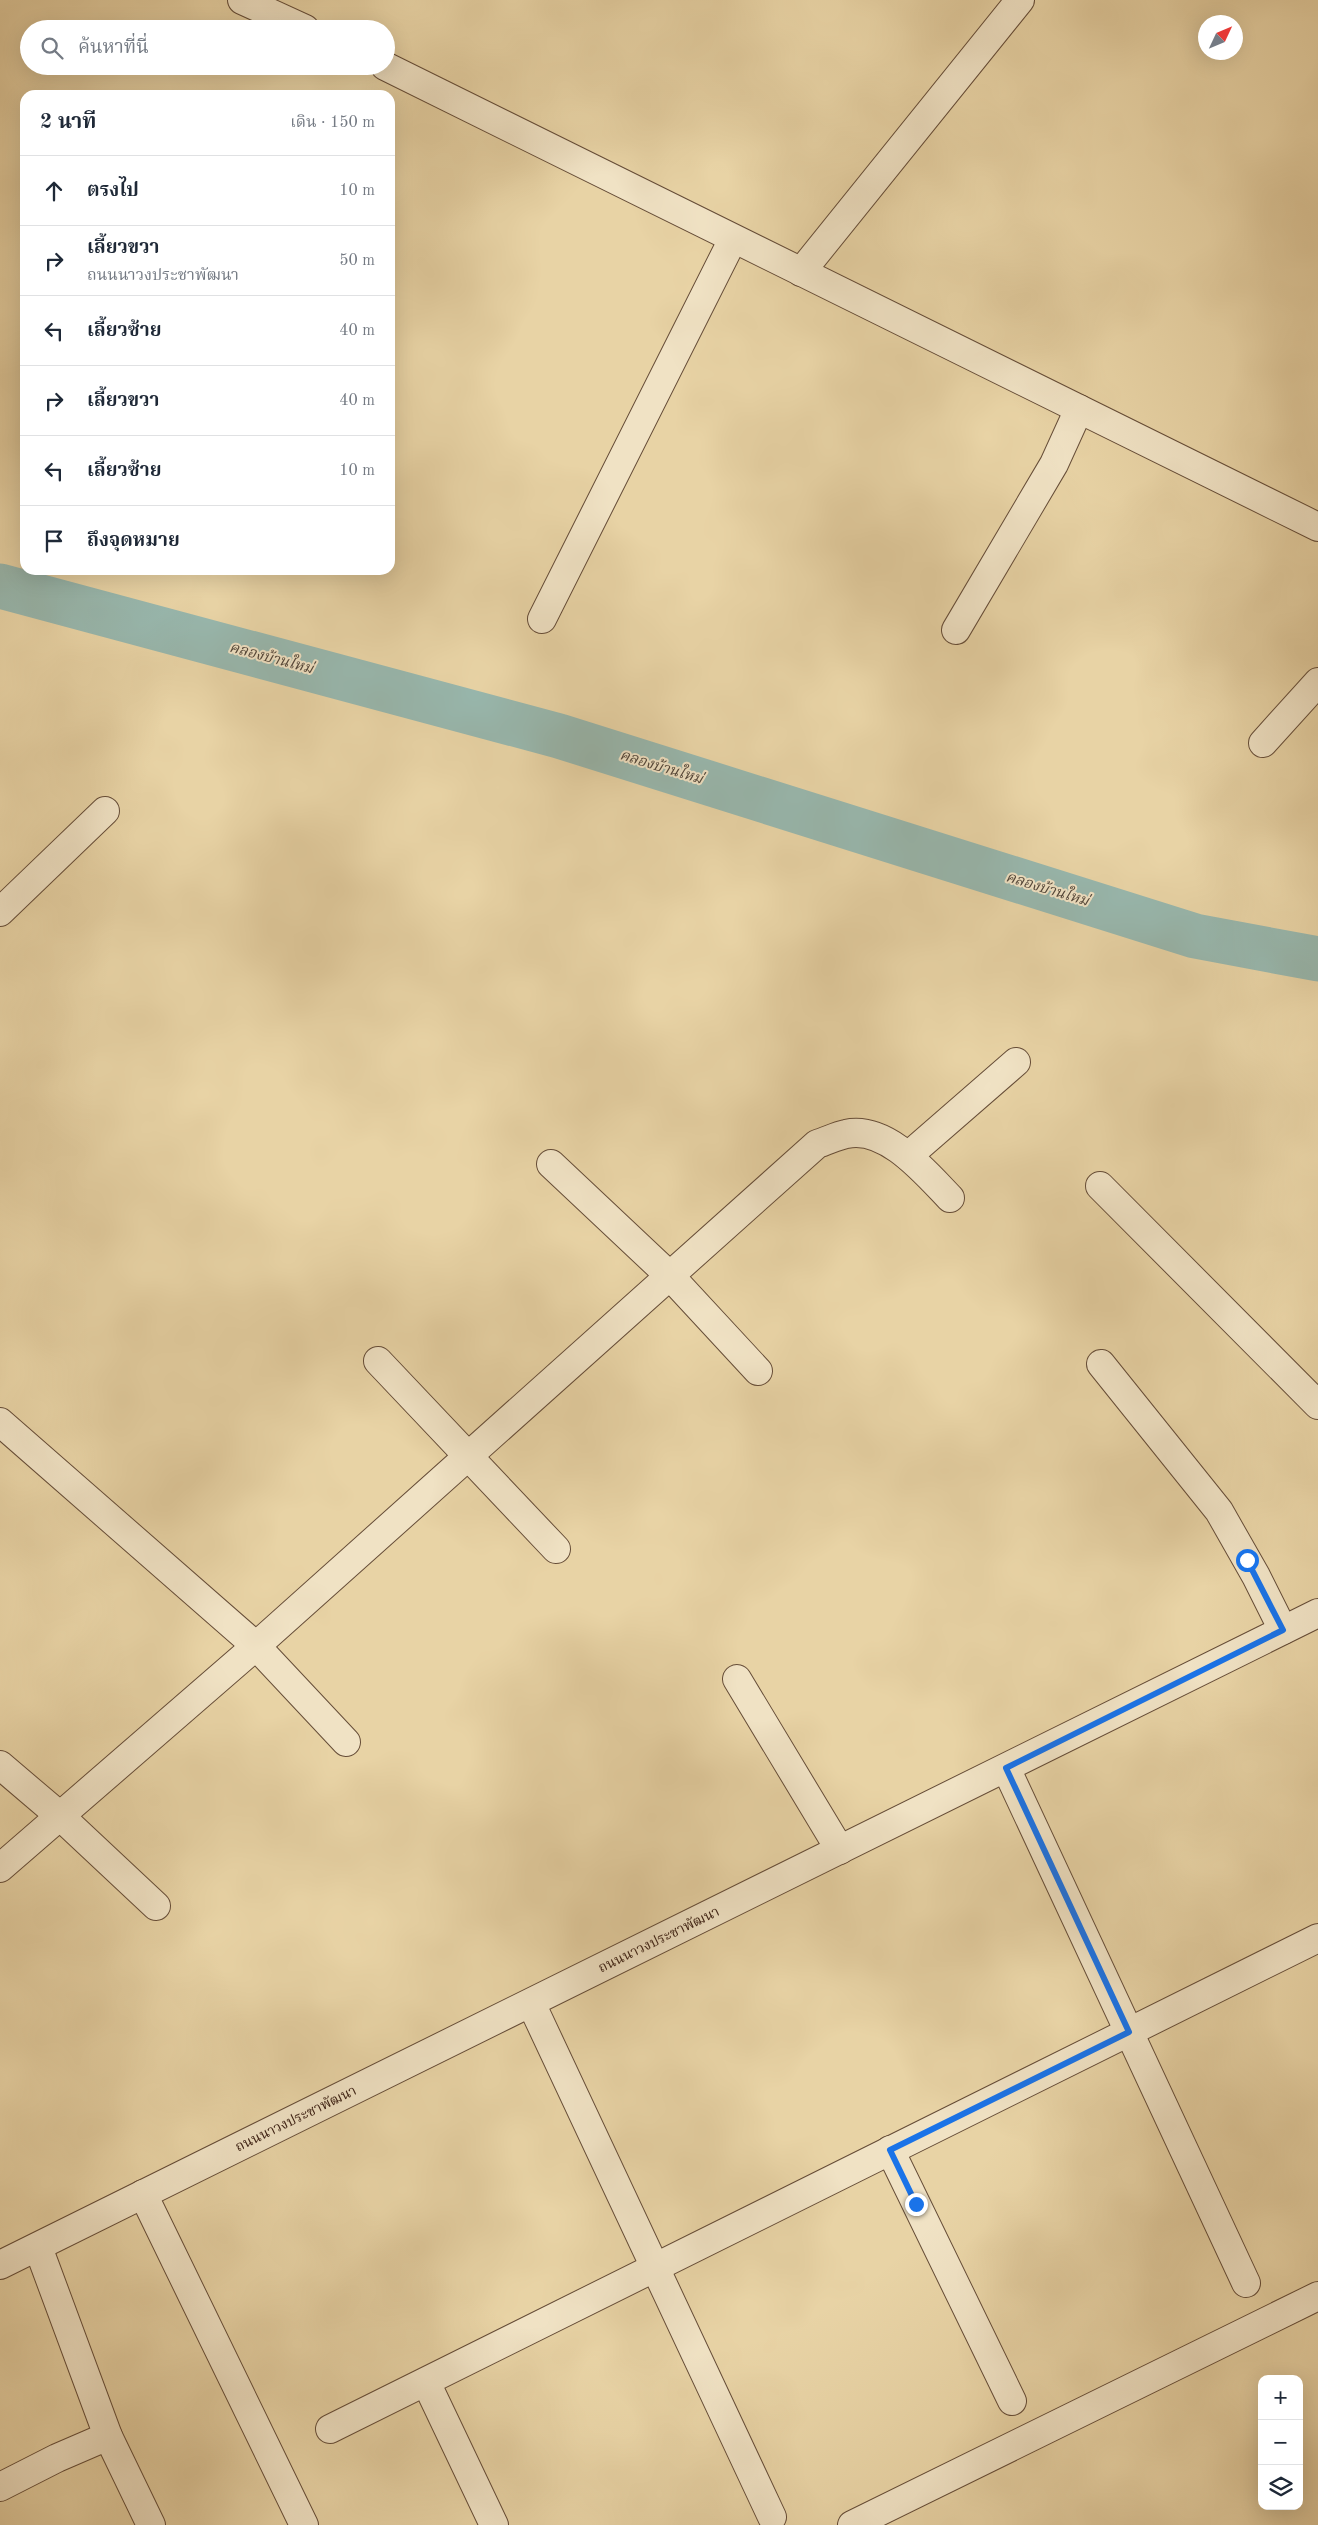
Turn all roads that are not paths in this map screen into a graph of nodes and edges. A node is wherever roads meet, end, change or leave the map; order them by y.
1 (242, 0) edge
2 (1020, 0) edge
3 (285, 20) edge
4 (395, 71) edge
5 (733, 239) junction
6 (801, 272) junction
7 (1079, 409) junction
8 (1318, 527) edge
9 (542, 619) dead end
10 (956, 630) dead end
11 (1318, 682) edge
12 (1263, 743) dead end
13 (105, 811) dead end
14 (0, 912) edge
15 (1016, 1062) dead end
16 (908, 1156) junction
17 (551, 1164) dead end
18 (1100, 1186) dead end
19 (950, 1198) dead end
20 (671, 1276) junction
21 (378, 1361) dead end
22 (1101, 1364) dead end
23 (758, 1370) dead end
24 (1318, 1405) edge
25 (0, 1422) edge
26 (468, 1456) junction
27 (556, 1550) dead end
28 (1318, 1613) edge
29 (1283, 1630) junction
30 (256, 1646) junction
31 (737, 1679) dead end
32 (346, 1742) dead end
33 (0, 1765) edge
34 (1006, 1768) junction
35 (60, 1816) junction
36 (840, 1850) junction
37 (0, 1868) edge
38 (156, 1906) dead end
39 (1318, 1938) edge
40 (531, 2003) junction
41 (1129, 2032) junction
42 (890, 2150) junction
43 (143, 2194) junction
44 (38, 2247) junction
45 (0, 2265) edge
46 (656, 2268) junction
47 (1246, 2283) dead end
48 (1318, 2296) edge
49 (426, 2382) junction
50 (1012, 2401) dead end
51 (330, 2429) dead end
52 (108, 2436) junction
53 (0, 2487) edge
54 (772, 2517) dead end
55 (151, 2525) edge
56 (304, 2525) edge
57 (494, 2525) edge
58 (852, 2525) edge

1 - 3 street
2 - 6 street
4 - 5 street
5 - 6 street
5 - 9 street
6 - 7 street
7 - 8 street
7 - 10 street
11 - 12 street
13 - 14 street
15 - 16 street
16 - 19 street
16 - 20 street
17 - 20 street
18 - 24 street
20 - 23 street
20 - 26 street
21 - 26 street
22 - 29 street
25 - 30 street
26 - 27 street
26 - 30 street
28 - 29 street, ถนนนาวงประชาพัฒนา
29 - 34 street, ถนนนาวงประชาพัฒนา
30 - 32 street
30 - 35 street
31 - 36 street
33 - 35 street
34 - 36 street, ถนนนาวงประชาพัฒนา
34 - 41 street
35 - 37 street
35 - 38 street
36 - 40 street, ถนนนาวงประชาพัฒนา
39 - 41 street
40 - 43 street, ถนนนาวงประชาพัฒนา
40 - 46 street
41 - 42 street
41 - 47 street
42 - 46 street
42 - 50 street
43 - 44 street, ถนนนาวงประชาพัฒนา
43 - 56 street
44 - 45 street, ถนนนาวงประชาพัฒนา
44 - 52 street
46 - 49 street
46 - 54 street
48 - 58 street
49 - 51 street
49 - 57 street
52 - 53 street
52 - 55 street

